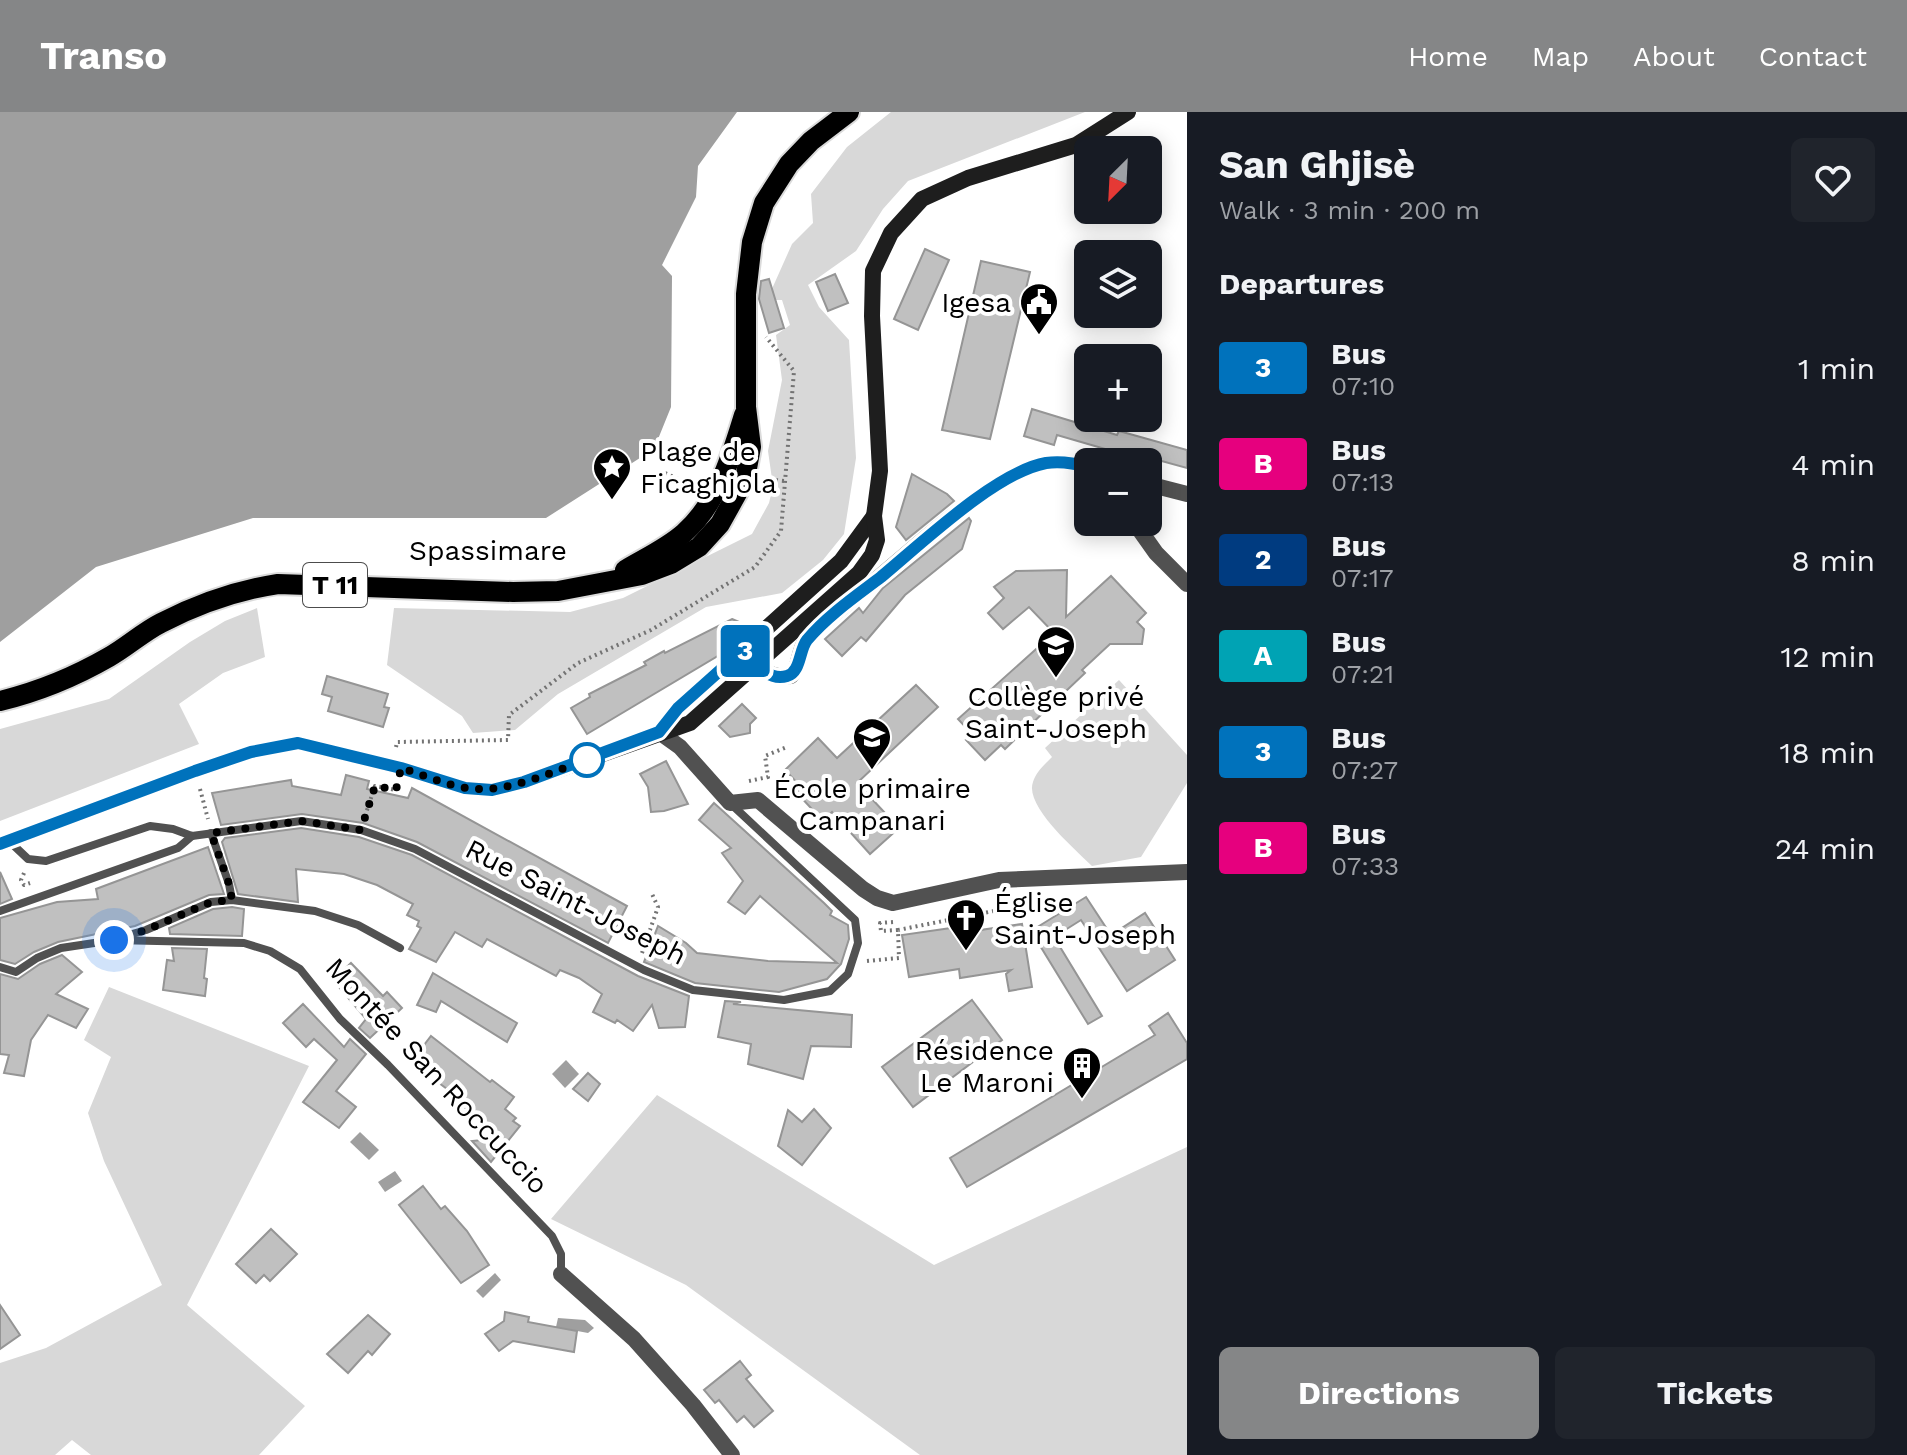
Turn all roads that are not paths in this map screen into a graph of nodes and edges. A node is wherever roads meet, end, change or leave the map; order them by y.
1 (849, 112) edge
2 (1128, 112) edge
3 (1074, 464) edge
4 (1162, 488) edge
5 (1187, 494) edge
6 (874, 516) junction
7 (1144, 536) edge
8 (1187, 584) edge
9 (744, 649) junction
10 (757, 664) junction
11 (0, 701) edge
12 (659, 732) junction
13 (730, 803) junction
14 (211, 833) junction
15 (192, 836) junction
16 (4, 842) edge
17 (1187, 872) edge
18 (232, 900) junction
19 (0, 911) edge
20 (114, 940) junction
21 (400, 948) dead end
22 (0, 967) edge
23 (561, 1274) joint
24 (732, 1455) edge

1 - 11 main road, T 11
2 - 6 main road
3 - 10 street
4 - 5 street
6 - 9 main road
6 - 10 main road
7 - 8 street
9 - 10 street
9 - 12 main road
10 - 12 main road
12 - 13 street
12 - 16 main road
13 - 14 lane, Rue Saint-Joseph
13 - 17 street
14 - 15 lane, Rue Saint-Joseph
14 - 18 lane
15 - 16 lane
15 - 19 lane
18 - 20 lane
18 - 21 lane
20 - 22 lane, Montée San Roccuccio
20 - 23 lane, Montée San Roccuccio
23 - 24 street, Montée San Roccuccio

